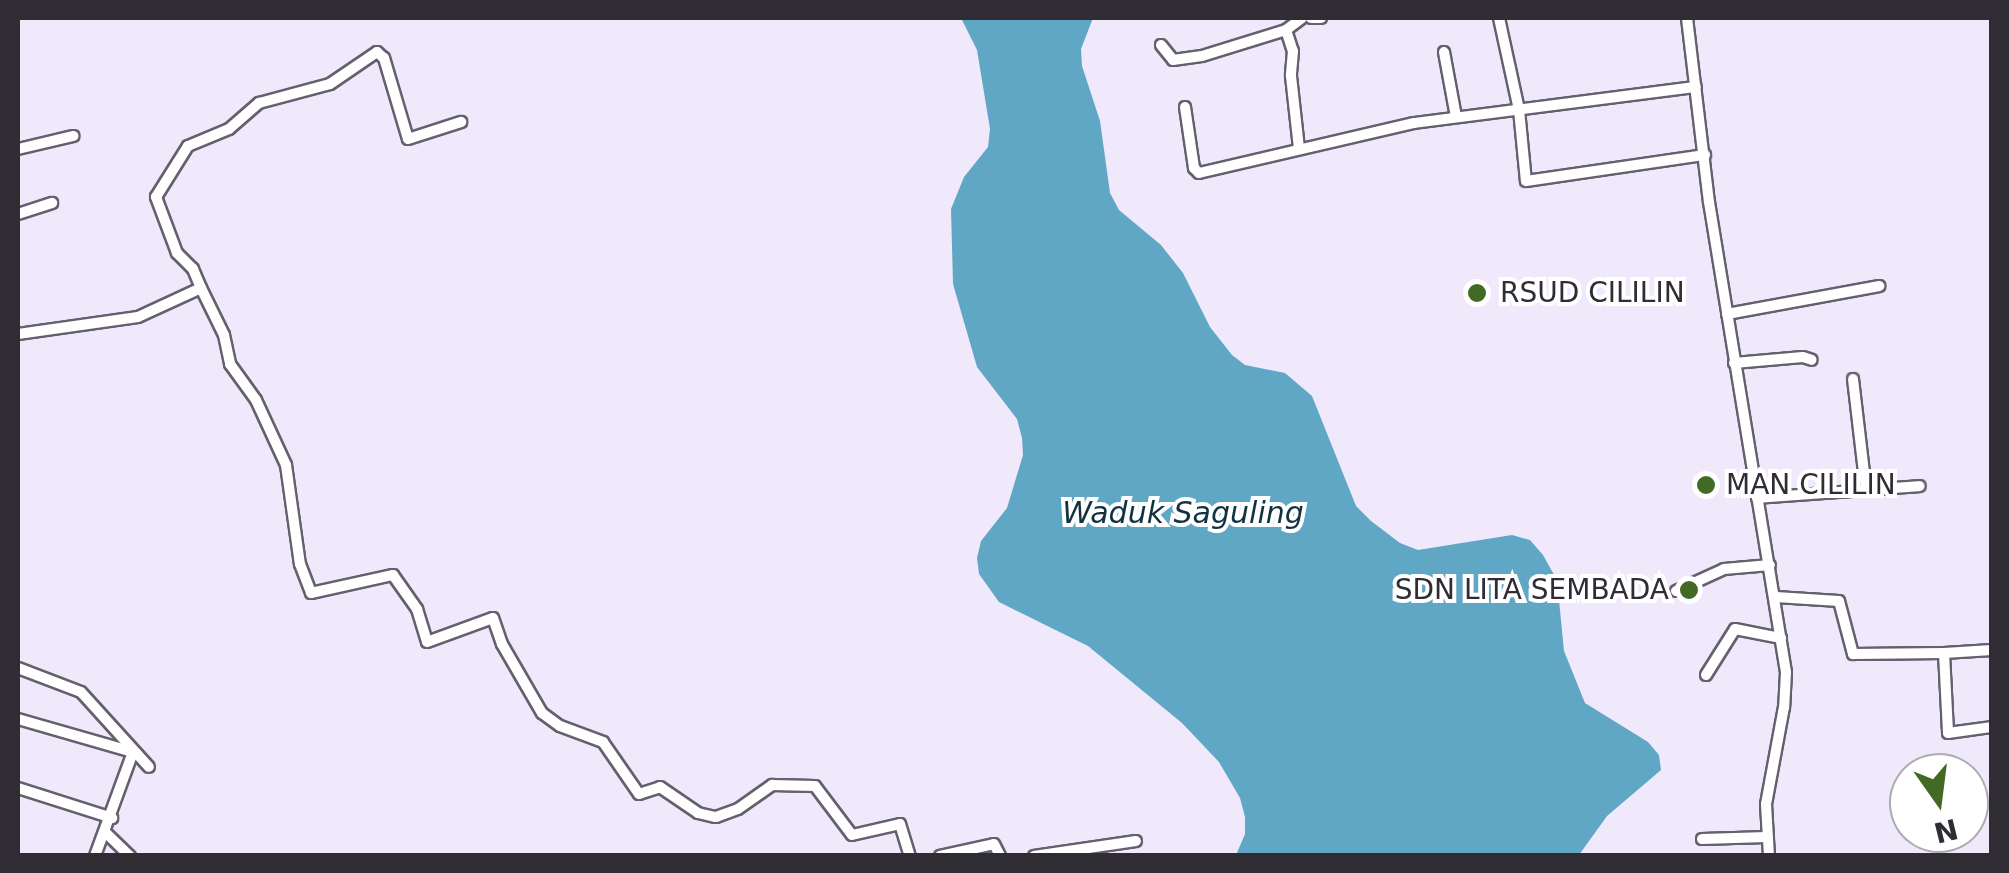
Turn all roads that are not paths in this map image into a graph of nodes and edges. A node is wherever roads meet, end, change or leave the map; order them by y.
1 (1302, 18) edge
2 (1312, 18) edge
3 (1321, 18) edge
4 (1499, 18) edge
5 (1689, 18) edge
6 (1286, 30) junction
7 (1161, 45) dead end
8 (1444, 52) dead end
9 (1696, 86) junction
10 (1185, 107) dead end
11 (1518, 110) junction
12 (1456, 117) junction
13 (461, 122) dead end
14 (73, 136) dead end
15 (1300, 148) junction
16 (18, 149) edge
17 (1705, 155) junction
18 (52, 203) dead end
19 (18, 214) edge
20 (1879, 286) dead end
21 (200, 288) junction
22 (1727, 314) junction
23 (18, 334) edge
24 (1812, 360) dead end
25 (1734, 363) junction
26 (1853, 380) dead end
27 (1920, 486) dead end
28 (1866, 490) junction
29 (1757, 498) junction
30 (1770, 565) junction
31 (1676, 591) dead end
32 (1776, 598) junction
33 (1781, 638) junction
34 (1992, 650) edge
35 (1944, 653) junction
36 (18, 668) edge
37 (1706, 675) dead end
38 (18, 719) edge
39 (1990, 727) edge
40 (133, 752) junction
41 (149, 767) dead end
42 (18, 788) edge
43 (112, 818) junction
44 (106, 832) junction
45 (1767, 837) junction
46 (1702, 838) dead end
47 (1136, 841) dead end
48 (95, 856) edge
49 (130, 856) edge
50 (910, 856) edge
51 (940, 856) edge
52 (1000, 856) edge
53 (1034, 856) edge
54 (1769, 856) edge

1 - 6 street
2 - 3 street
4 - 11 street
5 - 9 street
6 - 7 street
6 - 15 street
8 - 12 street
9 - 11 street
9 - 17 street
10 - 15 street
11 - 12 street
11 - 17 street
12 - 15 street
13 - 21 street
14 - 16 street
17 - 22 street
18 - 19 street
20 - 22 street
21 - 23 street
21 - 50 street
22 - 25 street
24 - 25 street
25 - 29 street
26 - 28 street
27 - 28 street
28 - 29 street
29 - 30 street
30 - 31 street
30 - 32 street
32 - 33 street
32 - 35 street
33 - 37 street
33 - 45 street
34 - 35 street
35 - 39 street
36 - 40 street
38 - 40 street
40 - 41 street
40 - 43 street
42 - 43 street
43 - 44 street
44 - 48 street
44 - 49 street
45 - 46 street
45 - 54 street
47 - 53 street
51 - 52 street

